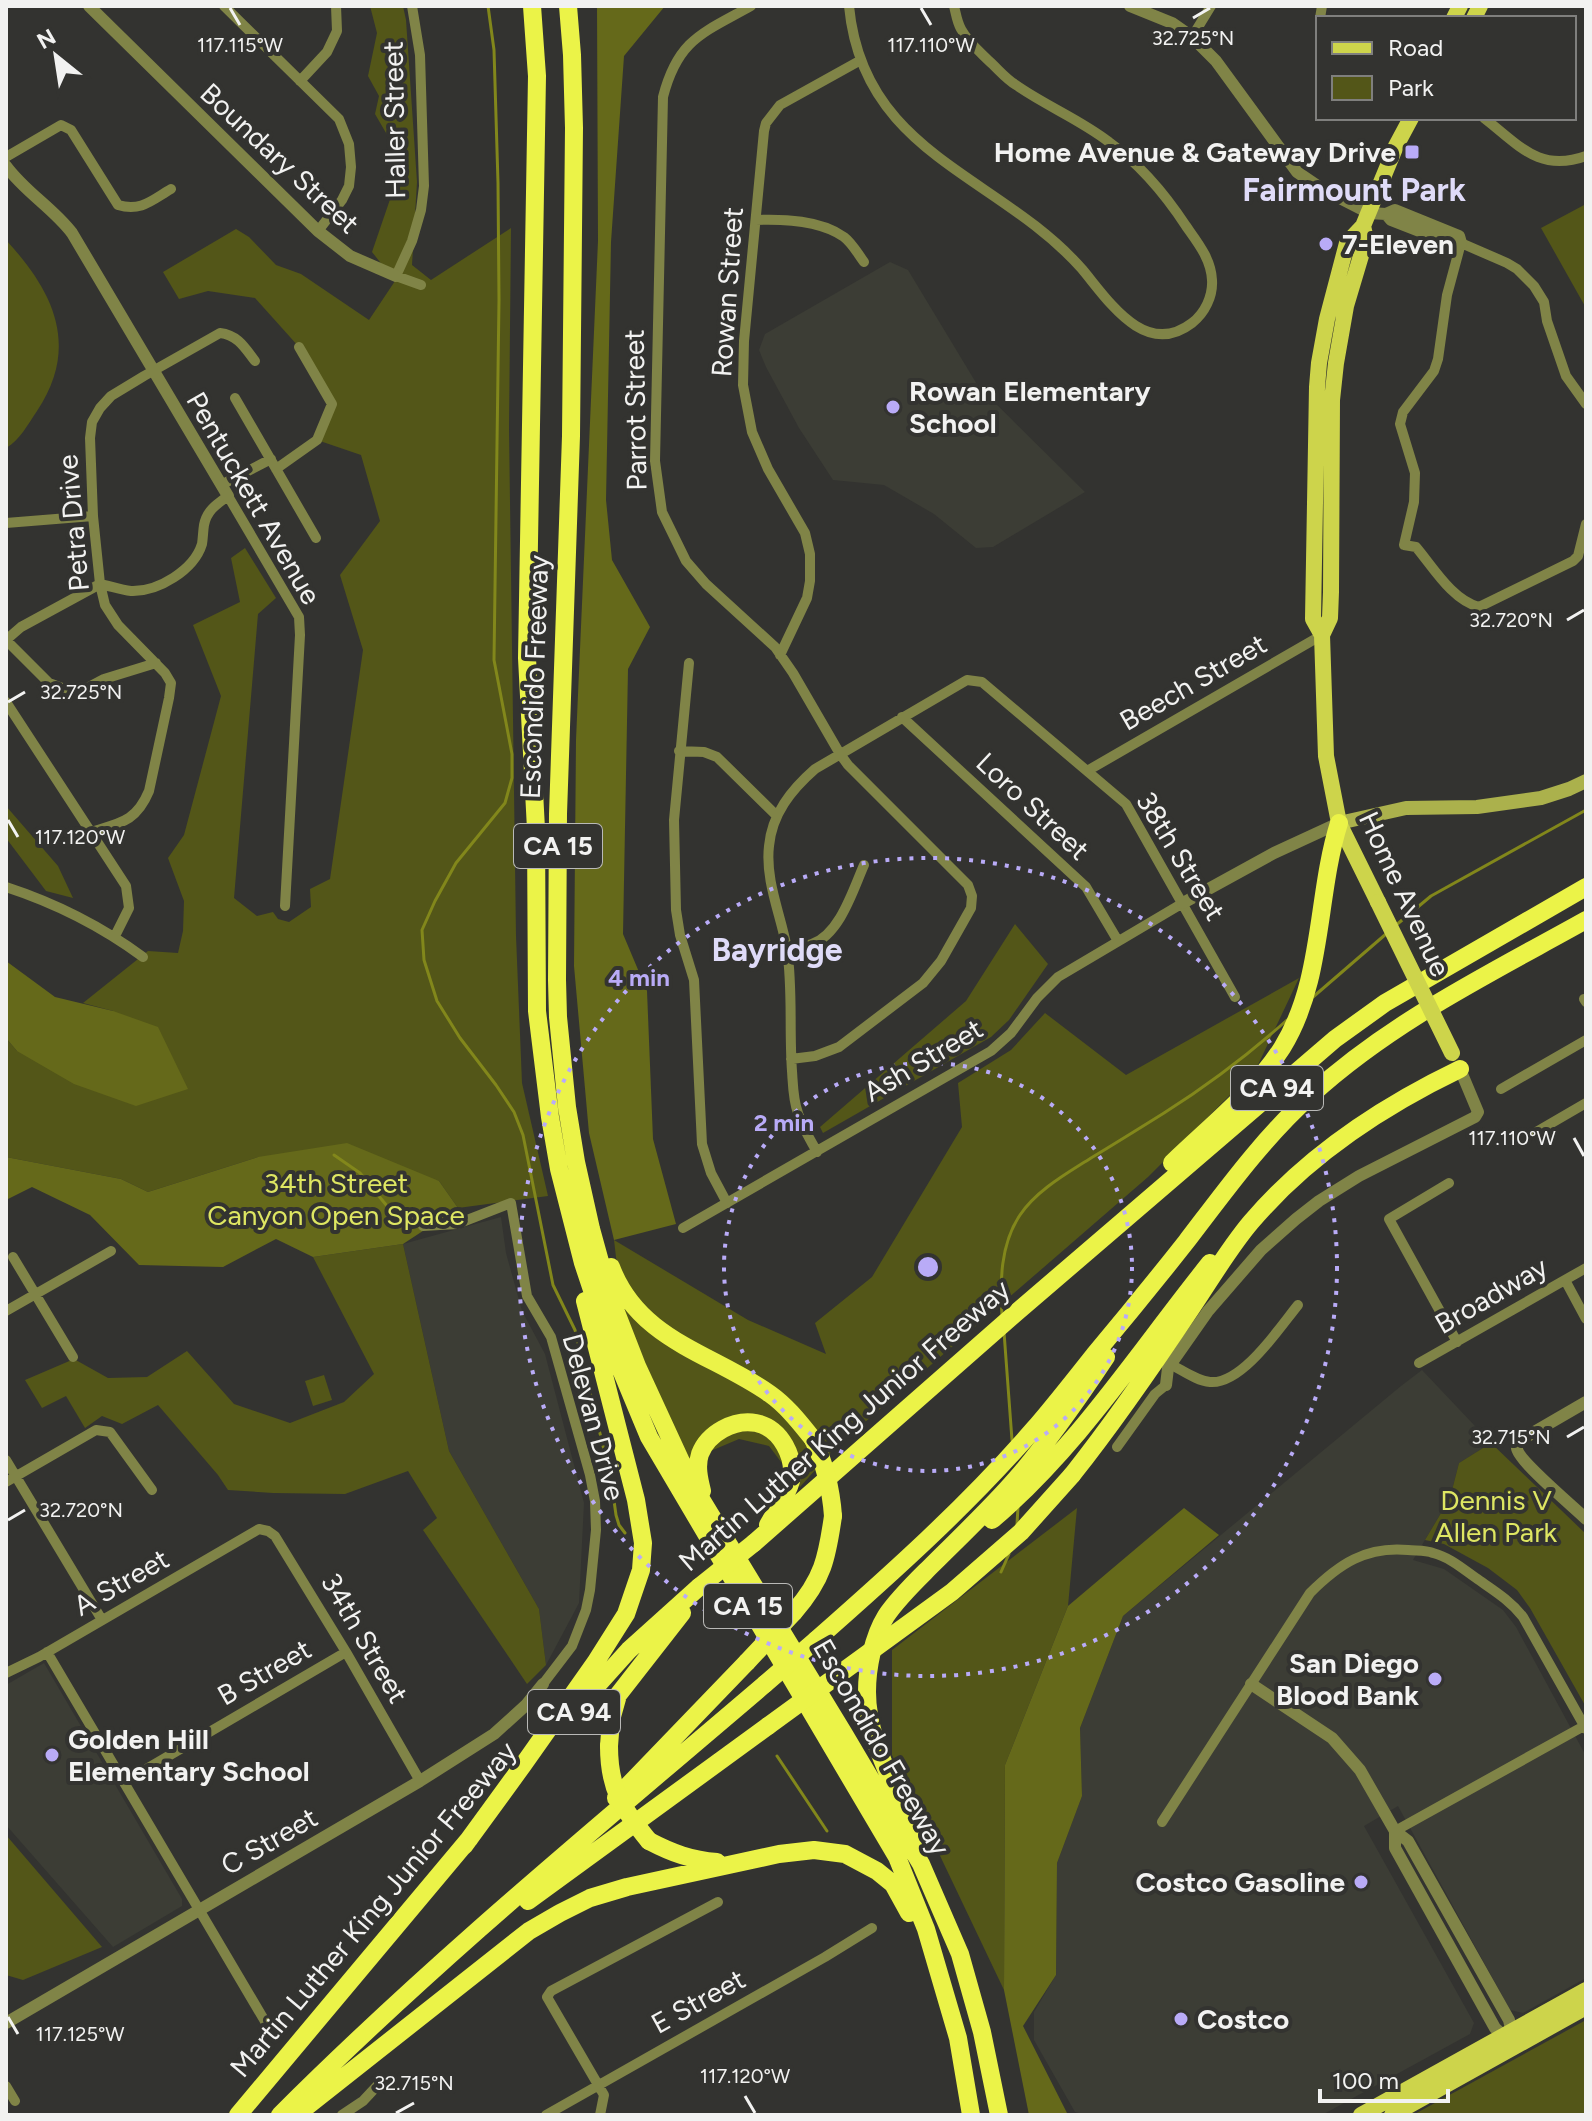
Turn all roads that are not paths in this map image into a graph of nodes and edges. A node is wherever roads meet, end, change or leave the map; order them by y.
1 (89, 6) edge
2 (224, 6) edge
3 (336, 6) edge
4 (412, 6) edge
5 (532, 6) edge
6 (568, 6) edge
7 (751, 6) edge
8 (849, 6) edge
9 (954, 6) edge
10 (1130, 6) edge
11 (1211, 6) edge
12 (1192, 37) junction
13 (861, 60) junction
14 (300, 81) junction
15 (1410, 120) edge
16 (1487, 120) edge
17 (1586, 156) edge
18 (6, 157) edge
19 (6, 166) edge
20 (171, 189) dead end
21 (1366, 219) junction
22 (756, 220) junction
23 (318, 231) junction
24 (1461, 243) junction
25 (864, 262) dead end
26 (396, 276) junction
27 (421, 285) dead end
28 (299, 347) dead end
29 (255, 361) dead end
30 (154, 370) junction
31 (235, 398) dead end
32 (1586, 404) edge
33 (273, 464) junction
34 (225, 491) junction
35 (93, 516) junction
36 (6, 523) edge
37 (1586, 524) edge
38 (316, 538) dead end
39 (100, 584) junction
40 (1322, 635) junction
41 (6, 640) edge
42 (780, 655) junction
43 (156, 663) junction
44 (689, 663) dead end
45 (6, 702) edge
46 (902, 717) junction
47 (679, 751) junction
48 (840, 754) junction
49 (1087, 771) junction
50 (1586, 781) edge
51 (777, 816) junction
52 (1339, 823) junction
53 (91, 832) junction
54 (864, 865) dead end
55 (1586, 880) edge
56 (6, 887) edge
57 (1586, 887) edge
58 (1564, 899) junction
59 (1183, 903) junction
60 (285, 906) dead end
61 (1586, 920) edge
62 (1586, 933) edge
63 (115, 936) junction
64 (1118, 941) junction
65 (787, 949) junction
66 (143, 957) dead end
67 (1457, 992) junction
68 (1235, 997) dead end
69 (1586, 1040) edge
70 (791, 1059) junction
71 (1456, 1061) junction
72 (1501, 1089) dead end
73 (1586, 1103) edge
74 (1531, 1135) dead end
75 (817, 1152) junction
76 (568, 1165) junction
77 (1449, 1183) dead end
78 (727, 1203) junction
79 (1249, 1224) junction
80 (423, 1226) dead end
81 (683, 1228) dead end
82 (111, 1251) dead end
83 (13, 1257) dead end
84 (1168, 1265) junction
85 (1586, 1268) edge
86 (1061, 1274) junction
87 (1565, 1280) junction
88 (35, 1294) junction
89 (1298, 1305) dead end
90 (6, 1311) edge
91 (1586, 1319) edge
92 (1457, 1342) junction
93 (73, 1357) dead end
94 (1419, 1363) dead end
95 (1170, 1364) junction
96 (1166, 1385) joint
97 (1586, 1402) edge
98 (1117, 1447) dead end
99 (6, 1460) edge
100 (11, 1479) edge
101 (152, 1490) dead end
102 (1000, 1505) junction
103 (1586, 1519) edge
104 (259, 1529) joint
105 (721, 1533) junction
106 (757, 1540) junction
107 (698, 1588) junction
108 (102, 1620) junction
109 (47, 1652) junction
110 (346, 1652) junction
111 (6, 1673) edge
112 (543, 1684) joint
113 (1251, 1684) junction
114 (1585, 1728) edge
115 (420, 1781) junction
116 (124, 1782) junction
117 (1162, 1822) dead end
118 (1395, 1831) junction
119 (464, 1846) junction
120 (755, 1859) junction
121 (557, 1862) junction
122 (921, 1864) junction
123 (718, 1902) dead end
124 (200, 1909) junction
125 (872, 1928) dead end
126 (449, 1954) junction
127 (936, 1968) junction
128 (1586, 1990) edge
129 (1586, 2007) edge
130 (6, 2023) edge
131 (266, 2023) dead end
132 (1510, 2038) junction
133 (267, 2079) junction
134 (598, 2085) junction
135 (6, 2086) edge
136 (377, 2086) dead end
137 (15, 2101) dead end
138 (229, 2115) edge
139 (238, 2115) edge
140 (280, 2115) edge
141 (296, 2115) edge
142 (342, 2115) edge
143 (546, 2115) edge
144 (600, 2115) edge
145 (971, 2115) edge
146 (999, 2115) edge
147 (1361, 2115) edge
148 (1392, 2115) edge

1 - 23 street, Boundary Street
2 - 14 street
3 - 14 street
4 - 26 street, Haller Street
5 - 76 highway, Escondido Freeway / CA 15
6 - 76 highway, Escondido Freeway / CA 15
7 - 42 street, Parrot Street
8 - 13 street
9 - 13 street
10 - 12 street
11 - 12 street
12 - 21 street
13 - 22 street, Rowan Street
14 - 23 street
15 - 21 main road, Home Avenue
16 - 17 street
18 - 20 street
19 - 30 street, Pentuckett Avenue
21 - 24 street
21 - 40 main road, Home Avenue
22 - 25 street
22 - 42 street, Rowan Street
23 - 26 street, Boundary Street
24 - 32 street
24 - 37 street
26 - 27 street, Boundary Street
28 - 33 street
29 - 30 street, Petra Drive
30 - 34 street, Pentuckett Avenue
30 - 35 street, Petra Drive
31 - 33 street
33 - 34 street
33 - 38 street
34 - 39 street
34 - 60 street, Pentuckett Avenue
35 - 36 street
35 - 39 street, Petra Drive
39 - 41 street
39 - 43 street, Petra Drive
40 - 49 street, Beech Street
40 - 52 main road, Home Avenue
41 - 43 street
42 - 48 street, Parrot Street
43 - 53 street, Petra Drive
44 - 47 street
45 - 53 street
46 - 48 street
46 - 49 street, 38th Street
46 - 64 street, Loro Street
47 - 51 street
47 - 78 street
48 - 51 street
48 - 70 street, Parrot Street
49 - 59 street, 38th Street
50 - 52 main road
51 - 65 street
52 - 59 street, Ash Street
52 - 71 main road, Home Avenue, bridge
52 - 86 highway
53 - 63 street
54 - 65 street
55 - 58 highway
56 - 63 street
57 - 58 highway, Martin Luther King Junior Freeway / CA 94
58 - 86 highway, Martin Luther King Junior Freeway / CA 94
59 - 64 street, Ash Street
59 - 68 street, 38th Street
61 - 67 highway, CA 94
62 - 67 highway
63 - 66 street
64 - 75 street, Ash Street
65 - 70 street
67 - 84 highway, CA 94
69 - 72 street
70 - 75 street
71 - 79 highway
71 - 95 street, Home Avenue
73 - 74 street
75 - 78 street, Ash Street
76 - 105 highway, Escondido Freeway / CA 15
76 - 119 highway
76 - 121 highway, bridge
76 - 127 highway, Escondido Freeway / CA 15
77 - 92 street
78 - 81 street, Ash Street
79 - 102 highway
79 - 126 highway, bridge
80 - 112 street, Delevan Drive
82 - 88 street
83 - 88 street
84 - 102 highway
84 - 121 highway, CA 94, bridge
85 - 87 street, Broadway
86 - 106 highway, Martin Luther King Junior Freeway / CA 94
87 - 91 street
87 - 92 street, Broadway
88 - 90 street
88 - 93 street
89 - 95 street
92 - 94 street, Broadway
95 - 96 street
96 - 98 street
97 - 103 street
99 - 100 street
100 - 101 street
100 - 108 street
102 - 122 highway
104 - 108 street, A Street
104 - 110 street, 34th Street
105 - 106 highway
105 - 122 highway, Escondido Freeway / CA 15
106 - 107 highway, Martin Luther King Junior Freeway / CA 94, bridge
107 - 119 highway, Martin Luther King Junior Freeway / CA 94
107 - 120 highway, bridge
108 - 109 street, A Street
109 - 111 street, A Street
109 - 116 street
110 - 115 street, 34th Street
110 - 116 street, B Street
112 - 115 street, C Street
113 - 114 street
113 - 117 street
113 - 118 street
114 - 118 street
115 - 124 street, C Street
116 - 124 street
118 - 132 street
119 - 133 highway, Martin Luther King Junior Freeway / CA 94
120 - 127 highway
120 - 141 highway
121 - 126 highway, CA 94
122 - 146 highway, Escondido Freeway / CA 15
123 - 134 street
124 - 130 street, C Street
124 - 131 street
125 - 134 street, E Street
126 - 140 highway, CA 94
127 - 145 highway, Escondido Freeway / CA 15
128 - 132 main road
129 - 132 main road
132 - 147 main road
132 - 148 main road
133 - 138 highway
133 - 139 highway, Martin Luther King Junior Freeway / CA 94
134 - 143 street, E Street
134 - 144 street
135 - 137 street
136 - 142 street

